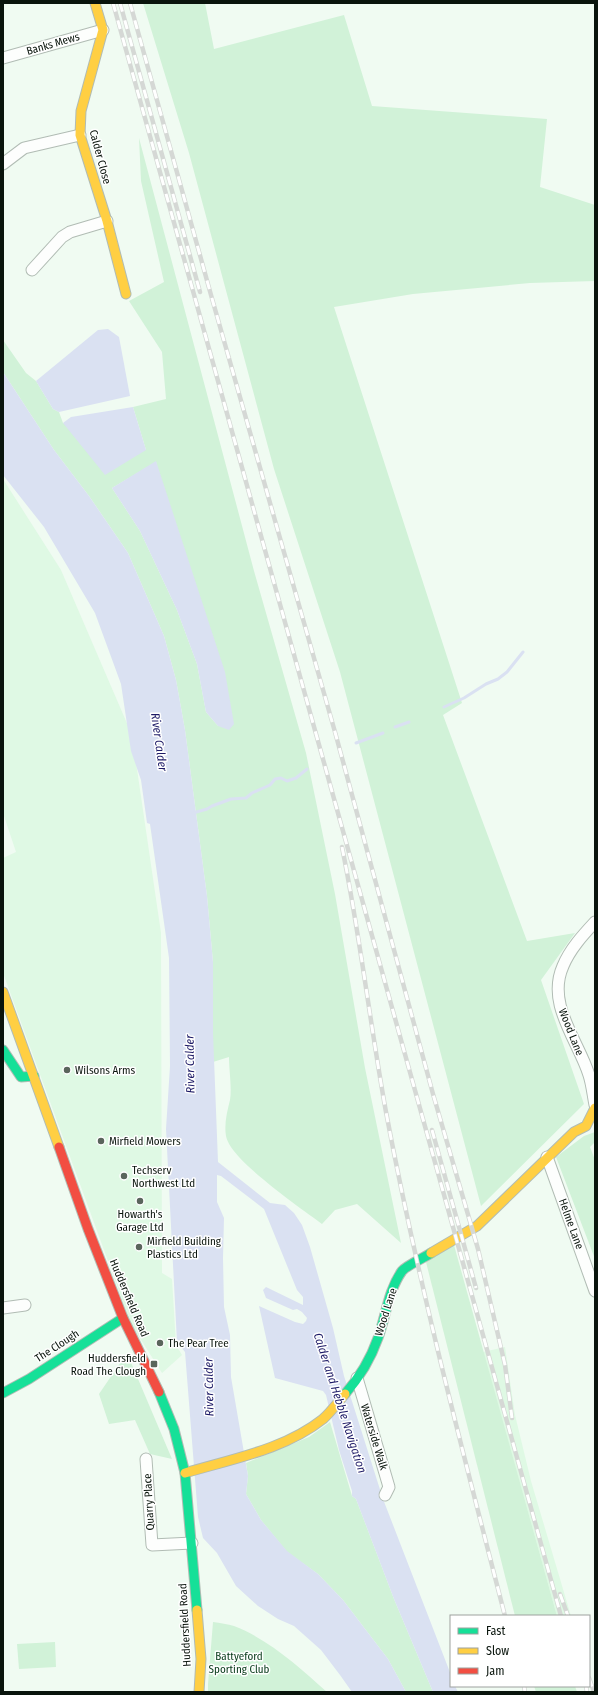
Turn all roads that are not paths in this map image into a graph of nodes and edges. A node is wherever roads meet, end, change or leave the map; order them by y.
1 (95, 3) edge
2 (103, 30) junction
3 (3, 58) edge
4 (80, 135) junction
5 (3, 164) edge
6 (107, 221) junction
7 (32, 270) dead end
8 (126, 294) dead end
9 (595, 922) edge
10 (3, 992) edge
11 (3, 1050) edge
12 (34, 1076) junction
13 (595, 1105) edge
14 (595, 1108) edge
15 (547, 1158) junction
16 (595, 1291) edge
17 (25, 1305) dead end
18 (3, 1308) edge
19 (123, 1318) junction
20 (355, 1381) junction
21 (3, 1393) edge
22 (146, 1459) dead end
23 (189, 1472) junction
24 (385, 1495) dead end
25 (192, 1543) junction
26 (199, 1692) edge

1 - 2 main road
2 - 3 street, Banks Mews
2 - 4 main road, Calder Close
4 - 5 street
4 - 6 main road, Calder Close
6 - 7 street
6 - 8 main road, Calder Close
9 - 13 street, Wood Lane
10 - 12 main road, Huddersfield Road
11 - 12 main road
12 - 19 main road, Huddersfield Road
14 - 15 main road, Wood Lane
15 - 16 street, Helme Lane
15 - 20 main road, Wood Lane
17 - 18 street
19 - 21 main road, The Clough
19 - 23 main road, Huddersfield Road
20 - 23 main road, Wood Lane
20 - 24 street, Waterside Walk
22 - 25 street, Quarry Place
23 - 25 main road, Huddersfield Road
25 - 26 main road, Huddersfield Road

